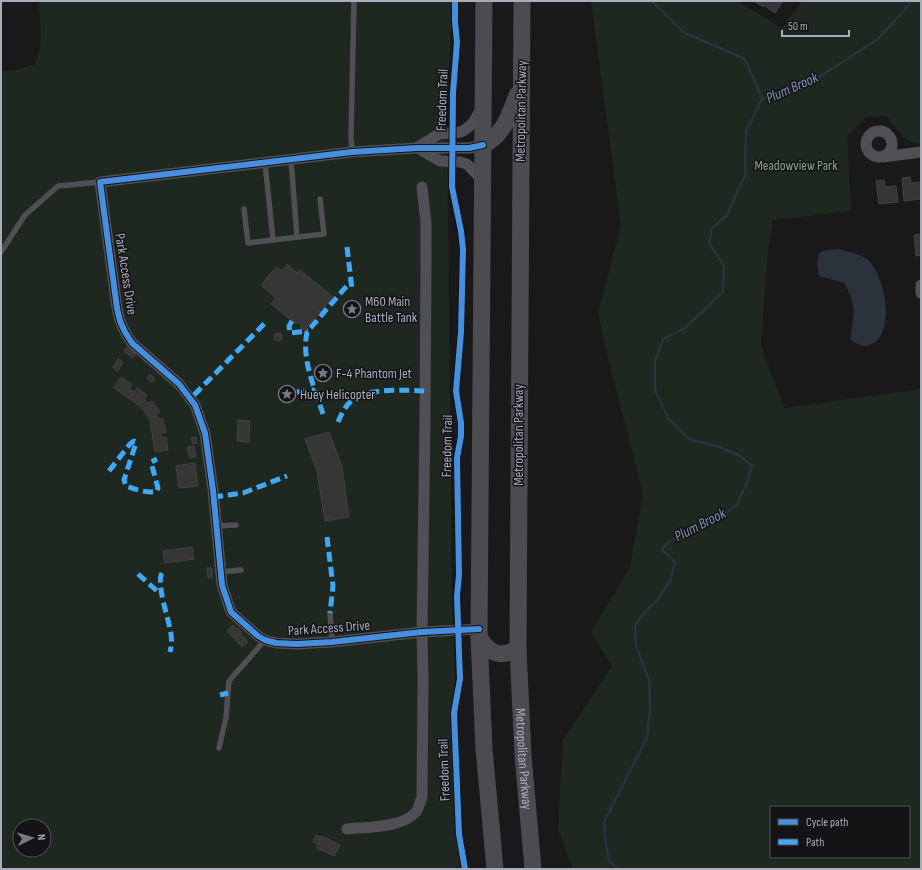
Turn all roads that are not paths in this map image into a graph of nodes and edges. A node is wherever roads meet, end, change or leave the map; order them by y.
1 (354, 1) edge
2 (484, 1) edge
3 (522, 1) edge
4 (521, 82) junction
5 (484, 103) junction
6 (892, 143) junction
7 (483, 146) junction
8 (417, 148) junction
9 (352, 152) junction
10 (921, 152) edge
11 (905, 154) junction
12 (883, 157) junction
13 (291, 160) junction
14 (265, 163) junction
15 (100, 182) junction
16 (483, 182) junction
17 (422, 188) dead end
18 (320, 199) dead end
19 (244, 209) dead end
20 (297, 237) junction
21 (273, 240) junction
22 (1, 252) edge
23 (921, 285) edge
24 (921, 293) edge
25 (236, 524) dead end
26 (216, 526) junction
27 (241, 570) dead end
28 (221, 572) junction
29 (330, 613) dead end
30 (422, 632) junction
31 (479, 633) junction
32 (265, 640) junction
33 (332, 642) junction
34 (518, 649) junction
35 (219, 748) dead end
36 (347, 829) dead end
37 (495, 869) edge
38 (533, 869) edge

1 - 9 lane
2 - 5 main road
3 - 4 main road, Metropolitan Parkway
4 - 7 main road
4 - 34 main road, Metropolitan Parkway
5 - 7 main road
5 - 8 street
6 - 11 street
6 - 12 street
6 - 12 street
7 - 8 street
7 - 16 main road
8 - 9 street
8 - 16 street
9 - 13 street
10 - 11 street
11 - 12 street
13 - 14 street
13 - 20 lane
14 - 15 street
14 - 21 lane
15 - 22 lane
15 - 26 street, Park Access Drive
16 - 31 main road
17 - 30 street
18 - 20 lane
19 - 21 lane
20 - 21 lane
23 - 24 street
25 - 26 lane
26 - 28 street, Park Access Drive
27 - 28 lane
28 - 32 street, Park Access Drive
29 - 33 lane
30 - 31 street, Park Access Drive
30 - 33 street, Park Access Drive
30 - 36 street
31 - 34 main road
31 - 37 main road
32 - 33 street, Park Access Drive
32 - 35 lane
34 - 38 main road, Metropolitan Parkway

